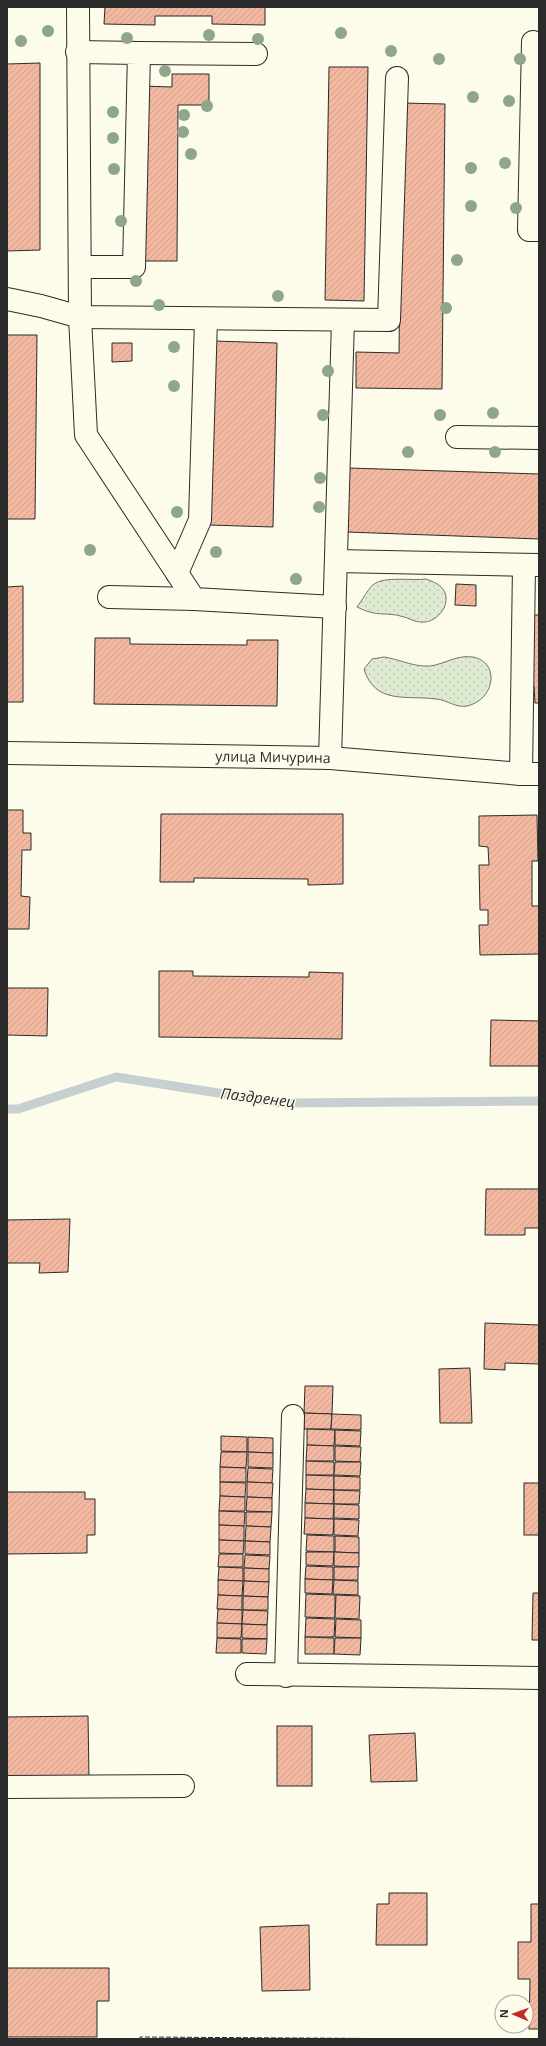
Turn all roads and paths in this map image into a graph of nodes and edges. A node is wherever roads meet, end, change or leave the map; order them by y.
1 (78, 7) edge
2 (533, 42) dead end
3 (77, 52) junction
4 (139, 53) junction
5 (256, 54) dead end
6 (397, 78) dead end
7 (539, 230) edge
8 (80, 267) junction
9 (7, 299) edge
10 (80, 317) junction
11 (206, 319) junction
12 (343, 320) junction
13 (457, 437) dead end
14 (539, 438) edge
15 (336, 561) junction
16 (531, 565) edge
17 (177, 572) junction
18 (109, 597) dead end
19 (194, 599) junction
20 (335, 607) junction
21 (7, 753) edge
22 (330, 758) junction
23 (530, 774) edge
24 (292, 1416) dead end
25 (247, 1674) dead end
26 (286, 1676) junction
27 (539, 1678) edge
28 (183, 1786) dead end
29 (7, 1787) edge

1 - 3 street
2 - 7 street
3 - 4 street
3 - 8 street
4 - 5 street
4 - 8 street
6 - 12 street
8 - 10 street
9 - 10 street
10 - 11 street
10 - 17 street
11 - 12 street
11 - 17 street
12 - 15 street
13 - 14 street
15 - 16 street
15 - 20 street
16 - 23 street
17 - 19 street
18 - 19 street
19 - 20 street
20 - 22 street
21 - 22 street, улица Мичурина
22 - 23 street, улица Мичурина
24 - 26 street
25 - 26 street
26 - 27 street
28 - 29 street

